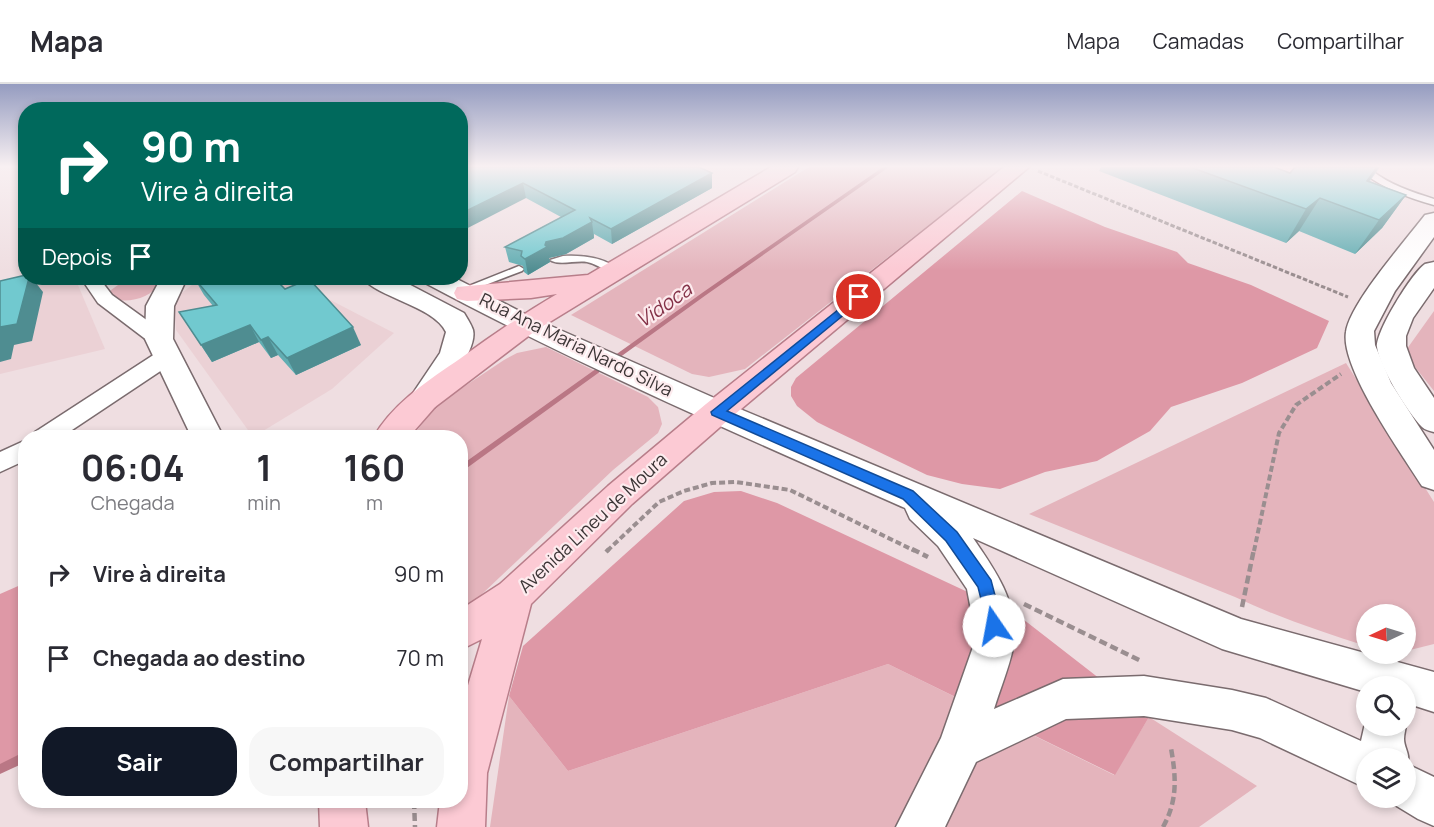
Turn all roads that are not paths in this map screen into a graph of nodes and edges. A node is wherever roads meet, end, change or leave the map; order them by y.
1 (729, 202) edge
2 (975, 202) edge
3 (1434, 220) edge
4 (555, 260) dead end
5 (519, 269) edge
6 (1434, 270) edge
7 (609, 274) junction
8 (95, 285) edge
9 (170, 285) edge
10 (392, 285) edge
11 (450, 285) edge
12 (465, 292) junction
13 (525, 325) junction
14 (162, 348) junction
15 (424, 399) junction
16 (717, 412) junction
17 (1434, 421) edge
18 (54, 430) edge
19 (204, 430) edge
20 (396, 430) edge
21 (18, 453) edge
22 (0, 463) edge
23 (18, 470) edge
24 (0, 473) edge
25 (1434, 477) edge
26 (908, 495) junction
27 (514, 596) junction
28 (468, 627) edge
29 (1425, 692) edge
30 (472, 700) edge
31 (468, 741) edge
32 (960, 747) junction
33 (1356, 761) edge
34 (1416, 792) edge
35 (1434, 803) edge
36 (343, 808) edge
37 (462, 808) edge
38 (344, 827) edge
39 (461, 827) edge
40 (920, 827) edge

1 - 7 main road
2 - 16 main road, Avenida Lineu de Moura
3 - 25 main road
4 - 7 lane
5 - 12 lane
6 - 17 main road
7 - 12 main road
7 - 13 main road
8 - 14 street
9 - 14 main road
10 - 15 main road
11 - 12 main road, Rua Ana Maria Nardo Silva
12 - 13 main road, Rua Ana Maria Nardo Silva
13 - 15 main road
13 - 16 main road, Rua Ana Maria Nardo Silva
14 - 18 street
14 - 19 main road
15 - 20 main road
16 - 26 main road, Rua Ana Maria Nardo Silva
16 - 27 main road, Avenida Lineu de Moura
21 - 22 street
23 - 24 street
26 - 29 main road, Rua Ana Maria Nardo Silva
26 - 32 main road
27 - 28 main road
27 - 30 main road, Avenida Lineu de Moura
30 - 31 main road, Avenida Lineu de Moura
32 - 33 main road
32 - 40 main road
34 - 35 main road
36 - 38 main road
37 - 39 main road, Avenida Lineu de Moura

